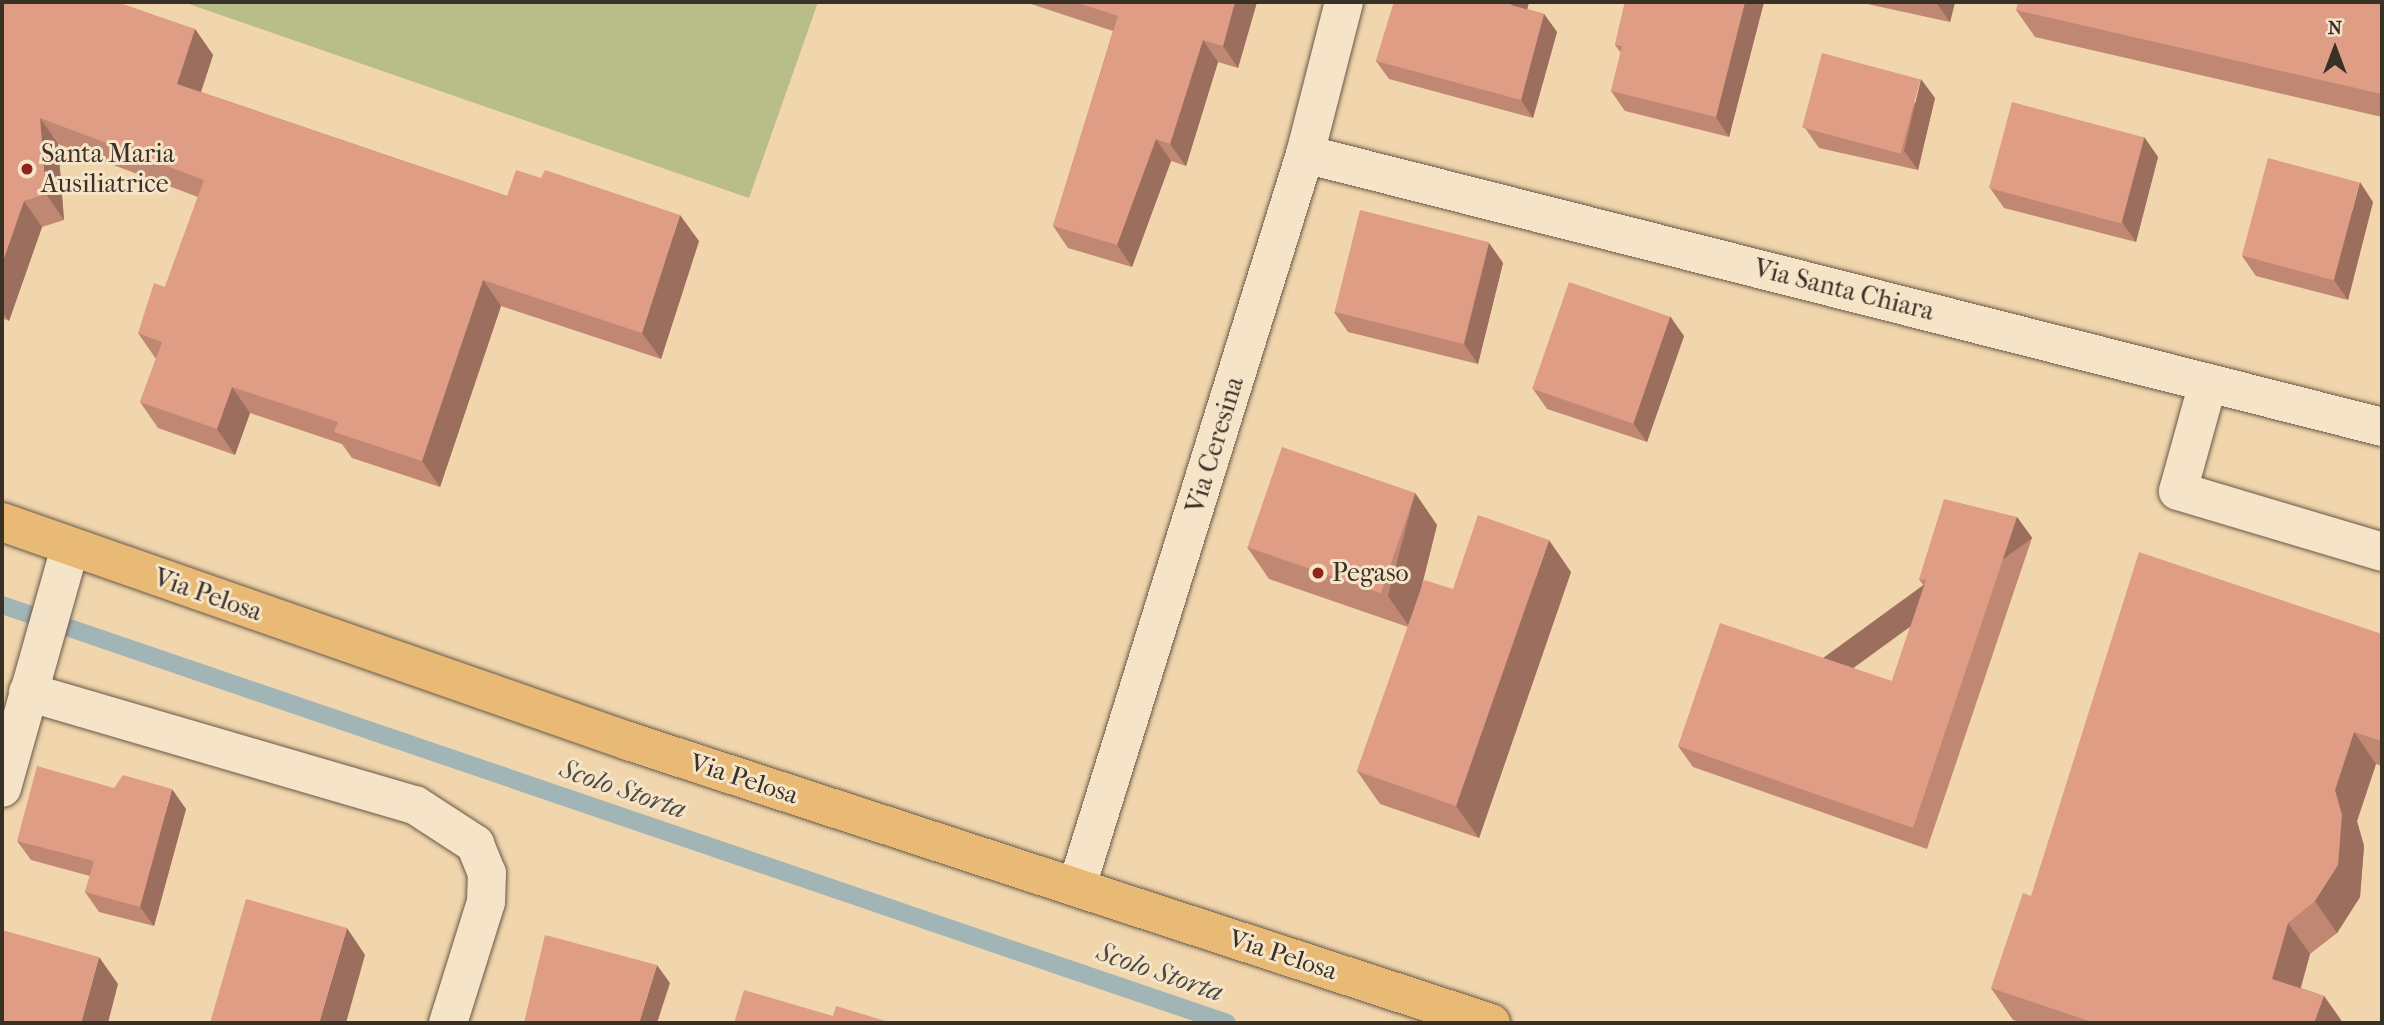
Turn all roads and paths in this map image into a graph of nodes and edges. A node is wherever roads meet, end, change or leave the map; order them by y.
1 (1343, 2) edge
2 (1305, 154) junction
3 (2208, 383) junction
4 (2382, 427) edge
5 (2, 522) edge
6 (70, 547) junction
7 (2382, 552) edge
8 (28, 692) junction
9 (2, 788) edge
10 (1077, 886) junction
11 (448, 1023) edge
12 (1491, 1023) edge

1 - 2 street, Via Ceresina
2 - 3 street, Via Santa Chiara
2 - 10 street, Via Ceresina
3 - 4 street, Via Santa Chiara
3 - 7 street
5 - 6 main road, Via Pelosa
6 - 8 street
6 - 10 main road, Via Pelosa
8 - 9 street
8 - 11 street
10 - 12 main road, Via Pelosa

